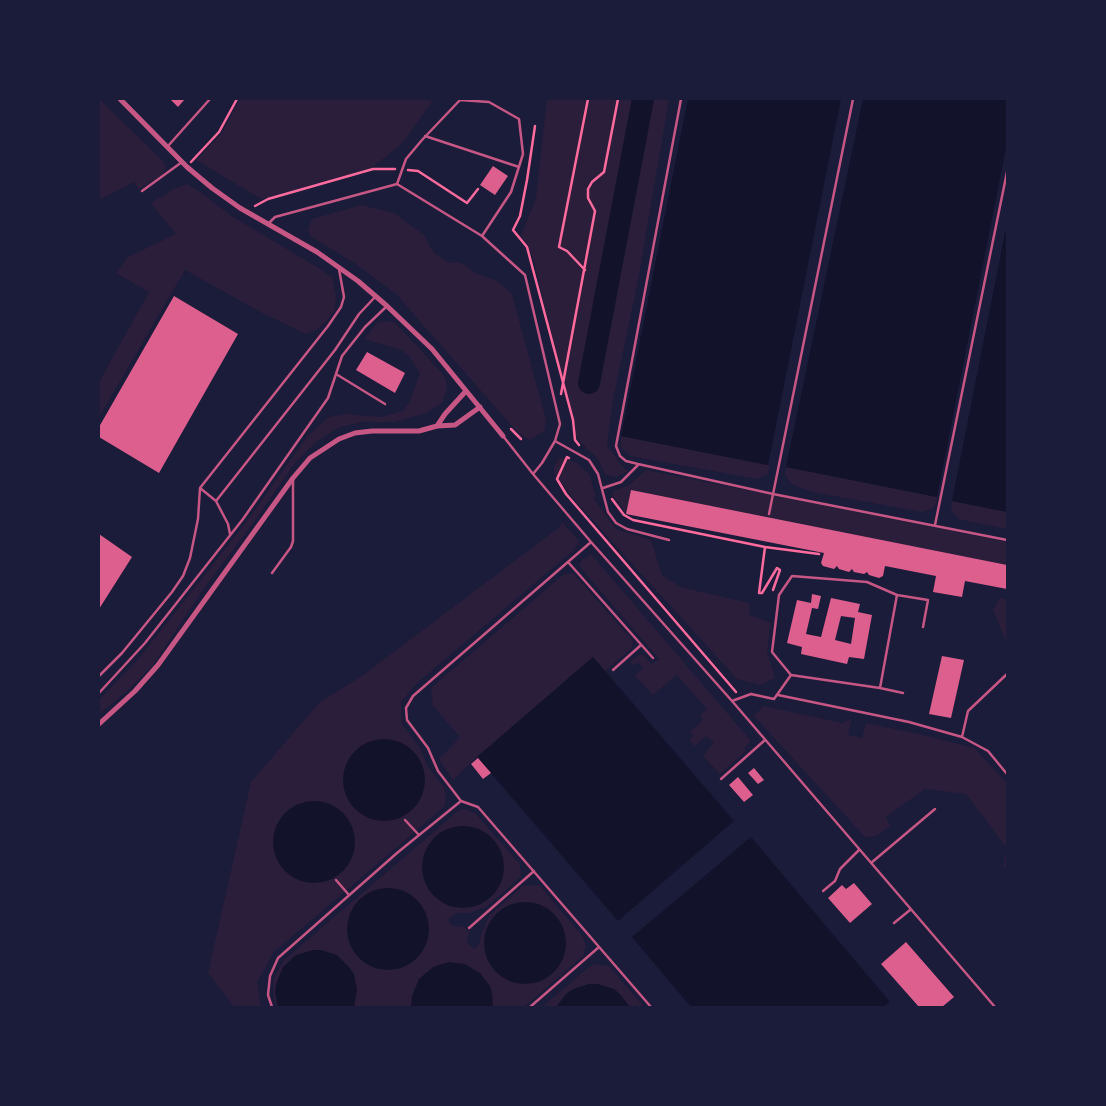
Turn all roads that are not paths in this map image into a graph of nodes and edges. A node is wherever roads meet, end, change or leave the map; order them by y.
1 (120, 99) edge
2 (210, 99) edge
3 (681, 99) edge
4 (853, 99) edge
5 (425, 136) junction
6 (167, 147) junction
7 (182, 162) junction
8 (519, 167) junction
9 (1007, 172) edge
10 (397, 184) junction
11 (142, 191) dead end
12 (268, 224) junction
13 (482, 236) junction
14 (338, 267) junction
15 (376, 296) junction
16 (388, 306) junction
17 (336, 374) junction
18 (466, 391) junction
19 (385, 404) dead end
20 (480, 407) junction
21 (437, 426) junction
22 (503, 436) joint
23 (555, 440) junction
24 (638, 464) junction
25 (533, 474) junction
26 (293, 478) junction
27 (200, 488) junction
28 (603, 488) junction
29 (774, 494) junction
30 (216, 501) junction
31 (769, 514) dead end
32 (935, 525) junction
33 (230, 534) junction
34 (669, 540) dead end
35 (1007, 540) edge
36 (591, 542) junction
37 (568, 562) junction
38 (272, 573) dead end
39 (897, 595) junction
40 (923, 627) dead end
41 (641, 645) junction
42 (652, 658) dead end
43 (613, 670) dead end
44 (1007, 674) edge
45 (791, 675) junction
46 (99, 676) edge
47 (880, 688) junction
48 (99, 693) edge
49 (903, 693) dead end
50 (777, 694) junction
51 (732, 701) junction
52 (99, 724) edge
53 (962, 737) junction
54 (765, 740) junction
55 (1007, 774) edge
56 (722, 778) dead end
57 (461, 801) junction
58 (935, 808) dead end
59 (405, 820) dead end
60 (419, 835) junction
61 (859, 850) junction
62 (871, 863) junction
63 (534, 871) junction
64 (336, 880) dead end
65 (824, 891) dead end
66 (349, 895) junction
67 (910, 910) junction
68 (894, 924) dead end
69 (468, 928) dead end
70 (599, 947) junction
71 (272, 1007) edge
72 (530, 1007) edge
73 (651, 1007) edge
74 (995, 1007) edge

1 - 6 street
2 - 6 lane
3 - 24 lane
4 - 29 lane
5 - 8 lane
5 - 8 lane
5 - 10 lane
6 - 7 street
7 - 11 lane
7 - 12 street
8 - 13 lane
9 - 32 lane
10 - 12 lane
10 - 13 lane
12 - 14 street
13 - 23 lane
14 - 15 street
14 - 27 lane
15 - 16 street
15 - 30 lane
16 - 17 lane
16 - 18 street
17 - 19 lane
17 - 33 lane
18 - 20 street
18 - 21 street
20 - 21 street
20 - 22 street
21 - 26 street
22 - 25 lane
23 - 25 lane
23 - 28 lane
24 - 28 lane
24 - 29 lane
25 - 36 lane
26 - 38 lane
26 - 52 street
27 - 30 lane
27 - 46 lane
28 - 34 lane
29 - 31 lane
29 - 32 lane
30 - 33 lane
32 - 35 lane
33 - 48 lane
36 - 37 lane
36 - 51 lane
37 - 41 lane
37 - 57 lane
39 - 40 lane
39 - 45 lane
39 - 47 lane
41 - 42 lane
41 - 43 lane
44 - 53 lane
45 - 47 lane
45 - 50 lane
47 - 49 lane
50 - 51 lane
50 - 53 lane
51 - 54 lane
53 - 55 lane
54 - 56 lane
54 - 61 lane
57 - 60 lane
57 - 63 lane
58 - 62 lane
59 - 60 lane
60 - 66 lane
61 - 62 lane
61 - 65 lane
62 - 67 lane
63 - 69 lane
63 - 70 lane
64 - 66 lane
66 - 71 lane
67 - 68 lane
67 - 74 lane
70 - 72 lane
70 - 73 lane

